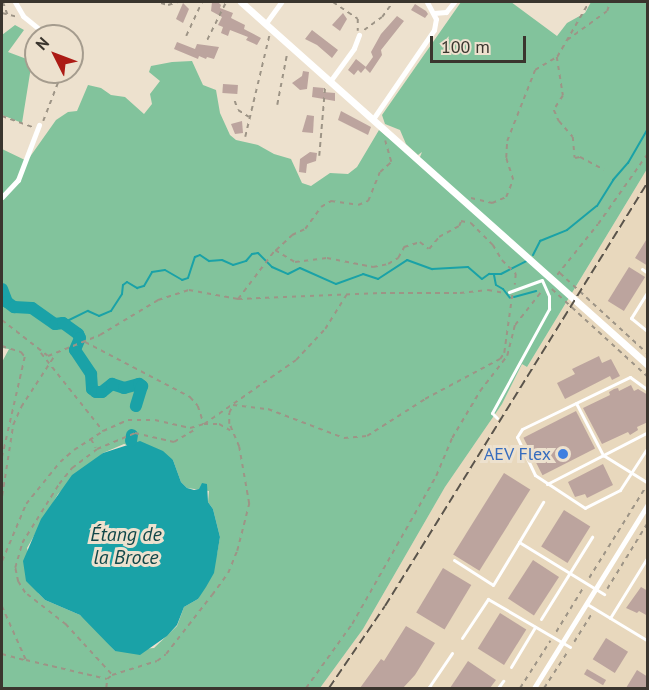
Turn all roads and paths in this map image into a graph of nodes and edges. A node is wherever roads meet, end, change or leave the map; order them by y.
1 (3, 2) edge
2 (15, 2) edge
3 (178, 2) edge
4 (202, 2) edge
5 (226, 2) edge
6 (241, 2) edge
7 (281, 2) edge
8 (333, 2) edge
9 (393, 2) edge
10 (428, 2) edge
11 (454, 2) edge
12 (589, 2) edge
13 (610, 2) edge
14 (161, 3) edge
15 (2, 13) edge
16 (434, 13) junction
17 (9, 16) junction
18 (23, 16) junction
19 (33, 24) edge
20 (269, 26) junction
21 (359, 34) junction
22 (186, 36) dead end
23 (207, 40) dead end
24 (566, 41) junction
25 (291, 45) junction
26 (557, 57) junction
27 (328, 78) junction
28 (58, 84) edge
29 (235, 101) dead end
30 (277, 105) dead end
31 (2, 116) edge
32 (249, 117) junction
33 (373, 119) junction
34 (39, 125) junction
35 (389, 133) junction
36 (245, 137) dead end
37 (648, 153) edge
38 (319, 156) dead end
39 (604, 170) dead end
40 (2, 197) edge
41 (464, 200) junction
42 (275, 250) junction
43 (642, 269) dead end
44 (559, 272) junction
45 (648, 273) edge
46 (547, 281) junction
47 (515, 289) junction
48 (648, 291) edge
49 (509, 292) dead end
50 (503, 293) dead end
51 (347, 295) junction
52 (238, 299) junction
53 (2, 320) edge
54 (648, 332) edge
55 (83, 342) junction
56 (2, 346) edge
57 (40, 352) junction
58 (56, 354) junction
59 (648, 354) edge
60 (48, 364) junction
61 (648, 365) edge
62 (648, 377) edge
63 (648, 390) edge
64 (576, 403) junction
65 (233, 405) junction
66 (497, 418) dead end
67 (204, 424) junction
68 (198, 427) junction
69 (231, 430) junction
70 (103, 431) junction
71 (648, 432) edge
72 (90, 438) junction
73 (97, 449) junction
74 (646, 450) edge
75 (603, 455) junction
76 (2, 458) edge
77 (631, 474) junction
78 (648, 483) edge
79 (547, 484) junction
80 (2, 496) edge
81 (543, 502) dead end
82 (648, 504) edge
83 (592, 537) dead end
84 (519, 542) junction
85 (647, 558) edge
86 (454, 560) dead end
87 (2, 561) edge
88 (570, 574) junction
89 (594, 589) junction
90 (604, 594) dead end
91 (586, 603) junction
92 (2, 606) edge
93 (610, 618) junction
94 (541, 619) dead end
95 (535, 627) junction
96 (462, 638) dead end
97 (648, 641) edge
98 (563, 643) junction
99 (570, 647) dead end
100 (452, 653) dead end
101 (2, 654) edge
102 (26, 660) junction
103 (511, 667) dead end
104 (112, 675) junction
105 (107, 679) junction
106 (503, 681) dead end
107 (106, 688) edge
108 (306, 688) edge
109 (430, 688) edge
110 (498, 688) edge
111 (534, 688) edge

1 - 17 path
2 - 18 street
3 - 14 path
4 - 22 path
5 - 23 path
6 - 20 street
7 - 20 street
8 - 21 path
9 - 21 path
10 - 16 street
11 - 16 street
12 - 24 path
13 - 24 path
15 - 17 path
16 - 33 street
17 - 18 path
18 - 19 street
20 - 25 street
20 - 32 path
21 - 27 street
24 - 26 path
25 - 27 street
25 - 30 path
26 - 39 path
26 - 41 path
27 - 33 street
27 - 38 path
28 - 34 path
29 - 32 path
31 - 34 path
32 - 36 path
33 - 35 street
34 - 40 street
35 - 41 street
35 - 42 path
37 - 44 path
41 - 46 street
42 - 47 path
42 - 52 path
43 - 45 lane
44 - 46 path
44 - 59 path
46 - 47 lane
46 - 61 street
46 - 62 path
46 - 66 lane
46 - 108 path
47 - 49 lane
47 - 65 path
48 - 54 lane
50 - 51 path
51 - 52 path
51 - 65 path
52 - 55 path
53 - 57 path
55 - 58 path
55 - 67 path
56 - 76 path
57 - 58 path
57 - 60 path
58 - 60 path
60 - 70 path
60 - 80 path
63 - 64 lane
64 - 75 lane
64 - 79 lane
65 - 67 path
65 - 69 path
67 - 68 path
67 - 69 path
68 - 70 path
68 - 73 path
69 - 104 path
70 - 72 path
71 - 75 lane
72 - 73 path
72 - 87 path
73 - 104 path
74 - 77 lane
75 - 77 lane
75 - 79 lane
77 - 78 lane
77 - 79 lane
81 - 84 lane
82 - 89 street
83 - 88 lane
84 - 86 lane
84 - 88 lane
85 - 93 lane
88 - 89 lane
88 - 94 lane
89 - 90 lane
89 - 91 street
91 - 93 lane
91 - 98 street
92 - 102 path
93 - 97 lane
95 - 96 lane
95 - 98 lane
95 - 103 lane
98 - 99 lane
98 - 111 street
100 - 109 lane
101 - 102 path
102 - 105 path
104 - 105 path
105 - 107 path
106 - 110 lane

